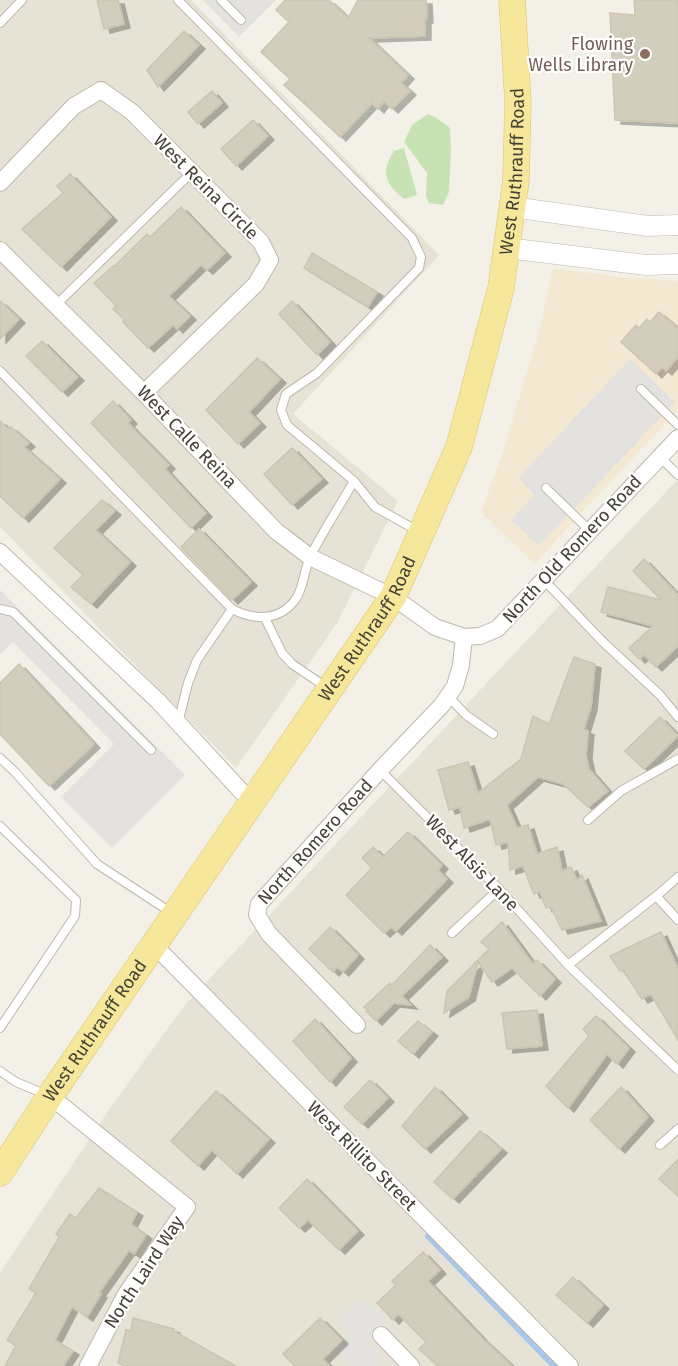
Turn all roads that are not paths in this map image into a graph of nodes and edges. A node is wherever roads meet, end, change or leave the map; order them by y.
1 (22, 0) edge
2 (178, 0) edge
3 (221, 0) edge
4 (512, 0) edge
5 (241, 20) dead end
6 (0, 23) edge
7 (191, 172) junction
8 (0, 183) edge
9 (512, 207) junction
10 (678, 225) edge
11 (507, 248) junction
12 (0, 250) edge
13 (678, 264) edge
14 (56, 305) junction
15 (0, 370) edge
16 (641, 389) dead end
17 (144, 393) junction
18 (678, 425) edge
19 (678, 438) edge
20 (660, 457) junction
21 (678, 475) edge
22 (354, 481) junction
23 (546, 488) dead end
24 (590, 531) junction
25 (422, 532) junction
26 (0, 552) edge
27 (310, 558) junction
28 (544, 580) junction
29 (393, 597) junction
30 (0, 609) edge
31 (232, 609) junction
32 (265, 618) junction
33 (464, 637) junction
34 (330, 690) junction
35 (448, 696) junction
36 (678, 717) edge
37 (178, 723) junction
38 (493, 734) dead end
39 (151, 750) dead end
40 (0, 758) edge
41 (678, 759) edge
42 (380, 770) junction
43 (252, 804) junction
44 (588, 820) dead end
45 (0, 826) edge
46 (678, 877) edge
47 (499, 890) junction
48 (656, 896) junction
49 (175, 915) junction
50 (678, 920) edge
51 (452, 933) dead end
52 (154, 945) junction
53 (568, 965) junction
54 (357, 1025) dead end
55 (0, 1028) edge
56 (678, 1070) edge
57 (0, 1071) edge
58 (50, 1096) junction
59 (678, 1129) edge
60 (660, 1144) dead end
61 (0, 1173) edge
62 (381, 1335) dead end
63 (87, 1366) edge
64 (411, 1366) edge
65 (570, 1366) edge

1 - 6 lane
2 - 22 lane
3 - 5 lane
4 - 9 main road, West Ruthrauff Road
7 - 8 street, West Reina Circle
7 - 14 lane
7 - 17 street, West Reina Circle
9 - 10 street
9 - 11 main road, West Ruthrauff Road
11 - 13 street
11 - 25 main road, West Ruthrauff Road
12 - 14 street, West Calle Reina
14 - 17 street, West Calle Reina
15 - 31 lane
16 - 18 lane
17 - 27 street, West Calle Reina
19 - 20 street, North Old Romero Road
20 - 21 lane
20 - 24 street, North Old Romero Road
22 - 25 lane
22 - 27 lane
23 - 24 lane
24 - 28 street, North Old Romero Road
25 - 29 main road, West Ruthrauff Road
26 - 37 street
27 - 29 street, West Calle Reina
27 - 32 lane
28 - 33 street, North Old Romero Road
28 - 36 lane
29 - 33 street
29 - 34 main road, West Ruthrauff Road
30 - 39 lane
31 - 32 lane
31 - 37 lane
32 - 34 lane
33 - 35 street
34 - 43 main road, West Ruthrauff Road
35 - 38 lane
35 - 42 street
37 - 43 street
40 - 49 lane
41 - 44 lane
42 - 47 lane, West Alsis Lane
42 - 54 street, North Romero Road
43 - 49 main road, West Ruthrauff Road
45 - 55 lane
46 - 48 lane
47 - 51 lane
47 - 53 lane, West Alsis Lane
48 - 50 lane
48 - 53 lane
49 - 52 main road, West Ruthrauff Road
52 - 58 main road, West Ruthrauff Road
52 - 65 street, West Rillito Street
53 - 56 lane, West Alsis Lane
57 - 58 lane
58 - 61 main road, West Ruthrauff Road
58 - 63 street, North Laird Way
59 - 60 lane
62 - 64 street

